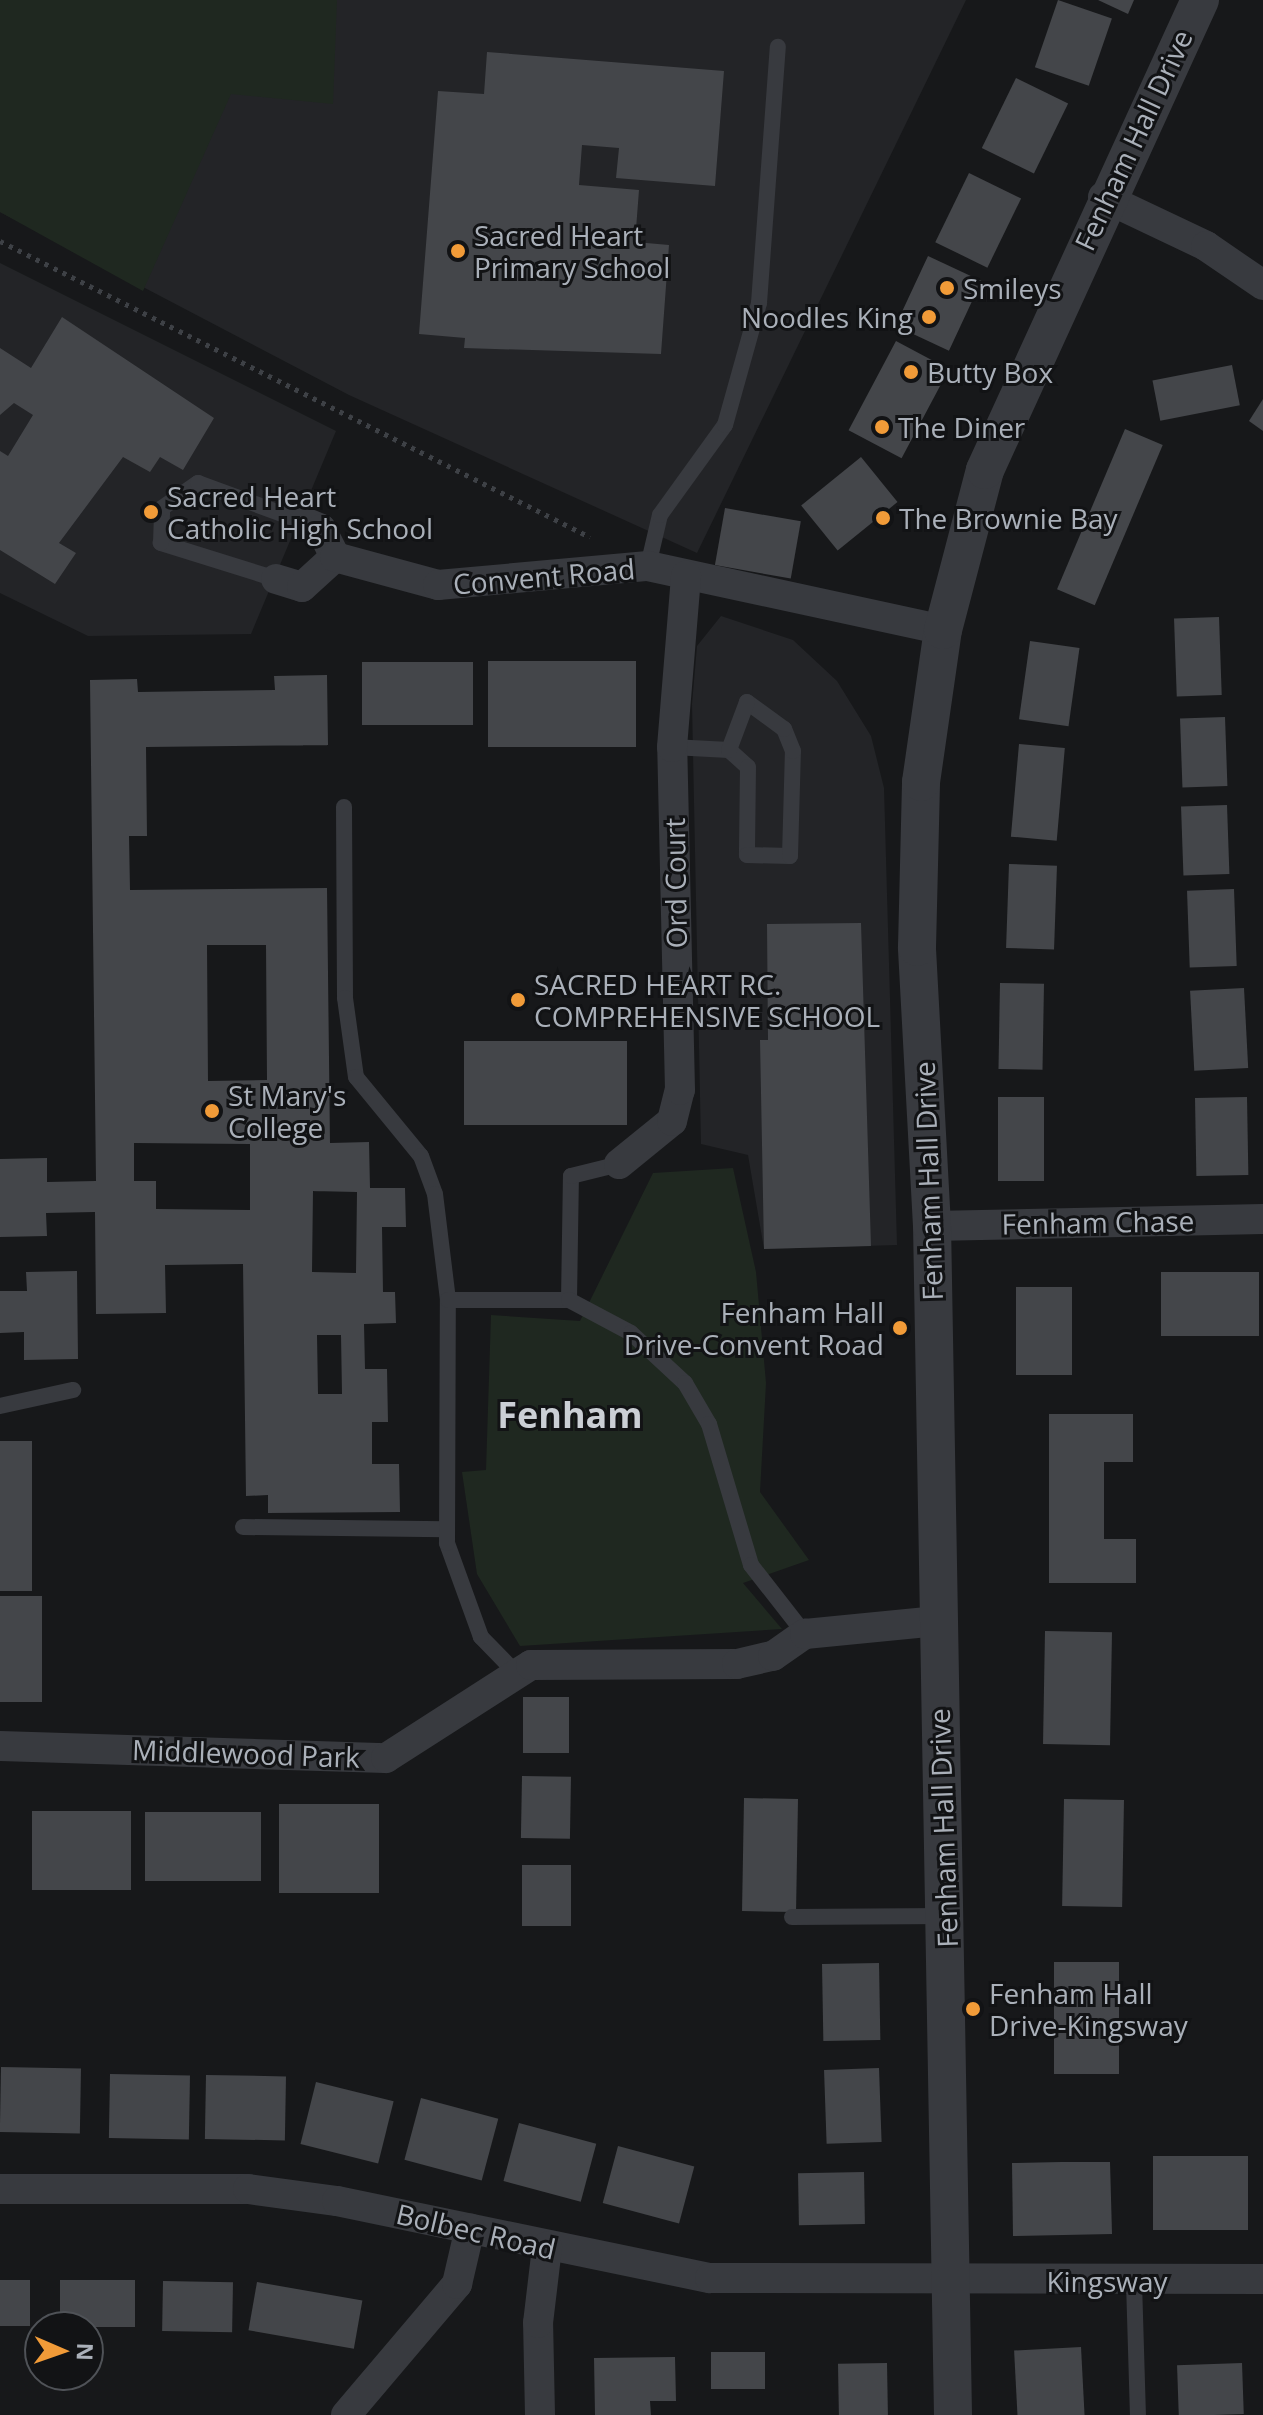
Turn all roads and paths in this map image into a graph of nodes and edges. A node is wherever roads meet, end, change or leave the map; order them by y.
1 (1200, 0) edge
2 (778, 47) dead end
3 (1103, 197) junction
4 (0, 241) edge
5 (1263, 285) edge
6 (304, 522) joint
7 (335, 557) junction
8 (648, 566) junction
9 (686, 576) junction
10 (276, 579) joint
11 (943, 630) junction
12 (672, 747) junction
13 (729, 750) junction
14 (344, 807) dead end
15 (619, 1164) joint
16 (1263, 1219) edge
17 (932, 1226) junction
18 (448, 1300) junction
19 (569, 1300) junction
20 (73, 1390) dead end
21 (0, 1406) edge
22 (243, 1527) dead end
23 (446, 1529) junction
24 (937, 1621) junction
25 (805, 1634) junction
26 (517, 1674) junction
27 (0, 1746) edge
28 (946, 1916) junction
29 (792, 1917) dead end
30 (0, 2189) edge
31 (470, 2228) junction
32 (547, 2247) junction
33 (1263, 2279) edge
34 (951, 2281) junction
35 (1134, 2282) junction
36 (346, 2415) edge
37 (540, 2415) edge
38 (953, 2415) edge
39 (1138, 2415) edge

1 - 3 street, Fenham Hall Drive
2 - 8 lane
3 - 5 street
3 - 11 street, Fenham Hall Drive
4 - 8 path
6 - 7 street
6 - 10 lane
7 - 8 street, Convent Road
7 - 10 street
8 - 9 street, Convent Road
9 - 11 street, Convent Road
9 - 12 street, Ord Court
11 - 17 street, Fenham Hall Drive
12 - 13 lane
12 - 15 street, Ord Court
13 - 13 lane
14 - 18 lane
15 - 19 lane
16 - 17 street, Fenham Chase
17 - 24 street, Fenham Hall Drive
18 - 19 lane
18 - 23 lane
19 - 25 lane
20 - 21 lane
22 - 23 lane
23 - 26 lane
24 - 25 street, Middlewood Park
24 - 28 street, Fenham Hall Drive
25 - 26 street, Middlewood Park
26 - 27 street, Middlewood Park
28 - 29 lane
28 - 34 street, Fenham Hall Drive
30 - 31 street, Bolbec Road
31 - 32 street, Bolbec Road
31 - 36 street
32 - 34 street, Bolbec Road
32 - 37 street
33 - 35 street, Kingsway
34 - 35 street, Kingsway
34 - 38 street, Fenham Hall Drive
35 - 39 lane

